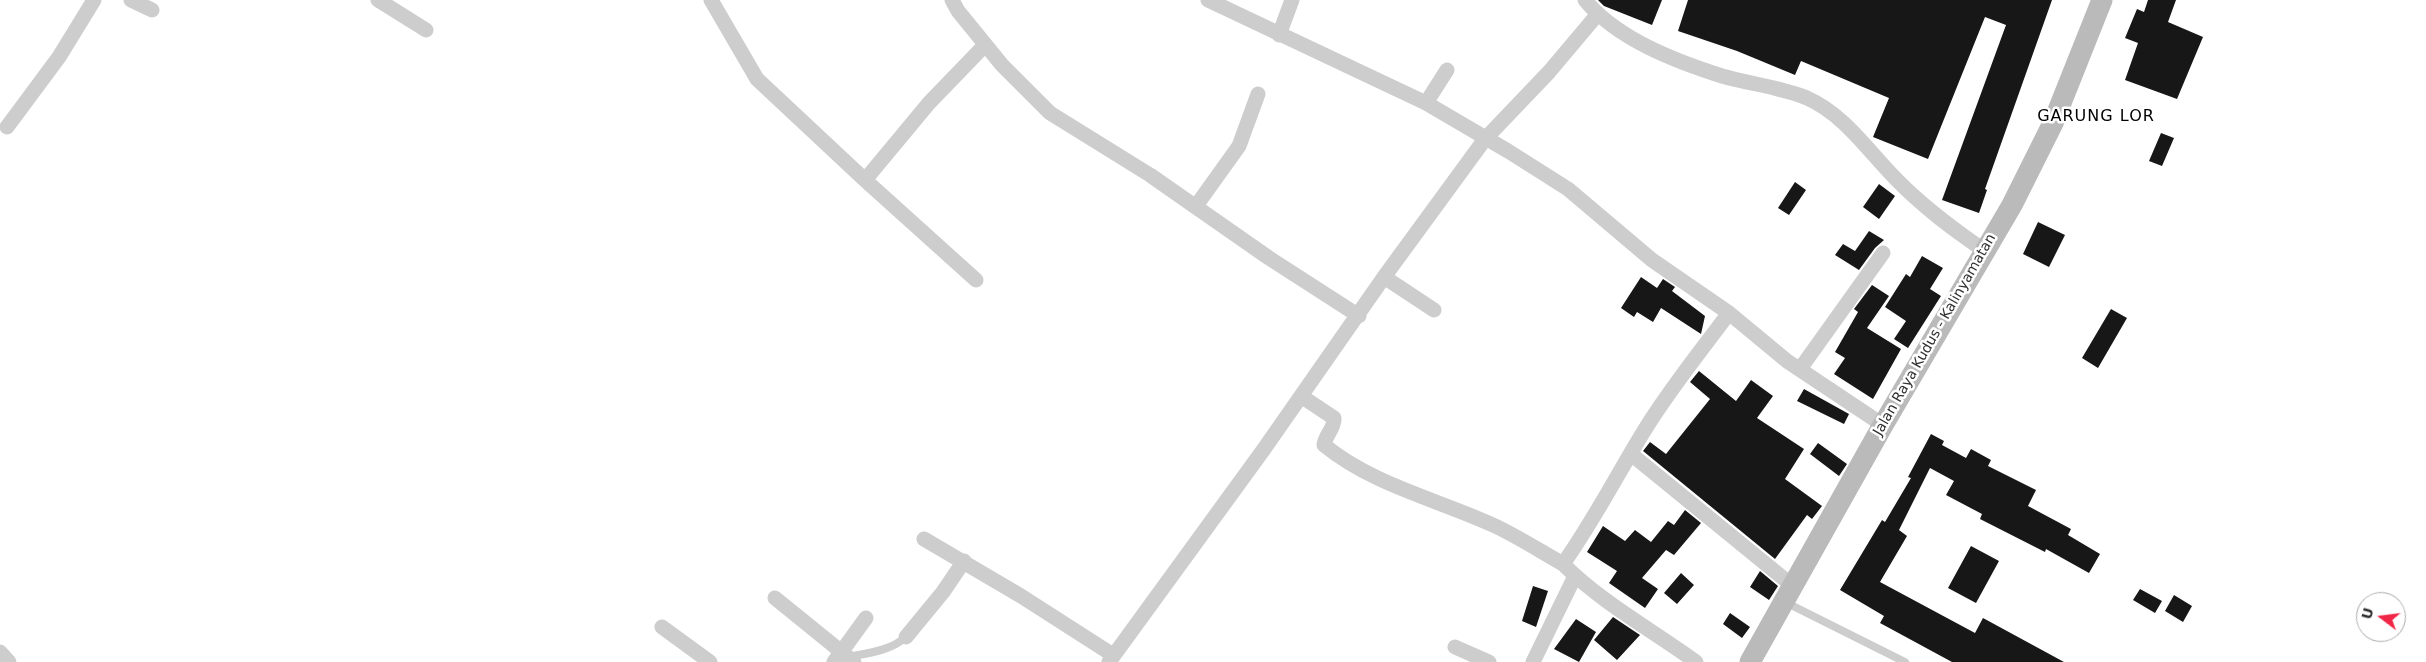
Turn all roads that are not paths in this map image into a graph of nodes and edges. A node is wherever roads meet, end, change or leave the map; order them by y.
1 (94, 0) edge
2 (131, 0) edge
3 (378, 0) edge
4 (711, 0) edge
5 (952, 0) edge
6 (1208, 0) edge
7 (1292, 0) edge
8 (1585, 0) edge
9 (2102, 0) edge
10 (152, 10) dead end
11 (1597, 15) junction
12 (426, 30) dead end
13 (1279, 35) junction
14 (985, 44) junction
15 (1447, 70) dead end
16 (1258, 94) dead end
17 (1426, 103) junction
18 (7, 127) dead end
19 (1486, 139) junction
20 (865, 180) junction
21 (1196, 206) junction
22 (1984, 251) junction
23 (1883, 253) dead end
24 (1384, 277) junction
25 (976, 280) dead end
26 (1434, 310) dead end
27 (1729, 314) junction
28 (1359, 316) junction
29 (1800, 369) junction
30 (1301, 396) junction
31 (1883, 425) junction
32 (1631, 454) junction
33 (924, 539) dead end
34 (964, 561) junction
35 (1563, 564) junction
36 (1575, 576) junction
37 (1789, 595) junction
38 (775, 598) dead end
39 (866, 618) dead end
40 (662, 627) dead end
41 (906, 637) joint
42 (1455, 646) dead end
43 (0, 652) edge
44 (844, 658) edge
45 (1112, 659) edge
46 (9, 662) edge
47 (710, 662) edge
48 (1489, 662) edge
49 (1532, 662) edge
50 (1696, 662) edge
51 (1750, 662) edge
52 (1906, 662) edge

1 - 18 street
2 - 10 street
3 - 12 street
4 - 20 street
5 - 14 street
6 - 13 street
7 - 13 street
8 - 11 street
9 - 22 main road, Jalan Raya Kudus - Kalinyamatan
11 - 19 street
11 - 22 street
13 - 17 street
14 - 20 street
14 - 21 street
15 - 17 street
16 - 21 street
17 - 19 street
19 - 24 street
19 - 27 street
20 - 25 street
21 - 28 street
22 - 31 main road, Jalan Raya Kudus - Kalinyamatan
23 - 29 street
24 - 26 street
24 - 28 street
27 - 29 street
27 - 32 street
28 - 30 street
29 - 31 street
30 - 35 street
30 - 45 street
31 - 37 main road, Jalan Raya Kudus - Kalinyamatan
32 - 35 street
32 - 37 street
33 - 34 street
34 - 41 street
34 - 45 street
35 - 36 street
36 - 49 street
36 - 50 street
37 - 51 main road, Jalan Raya Kudus - Kalinyamatan
37 - 52 lane
38 - 44 street
39 - 44 street
40 - 47 street
41 - 44 lane
42 - 48 street
43 - 46 street

